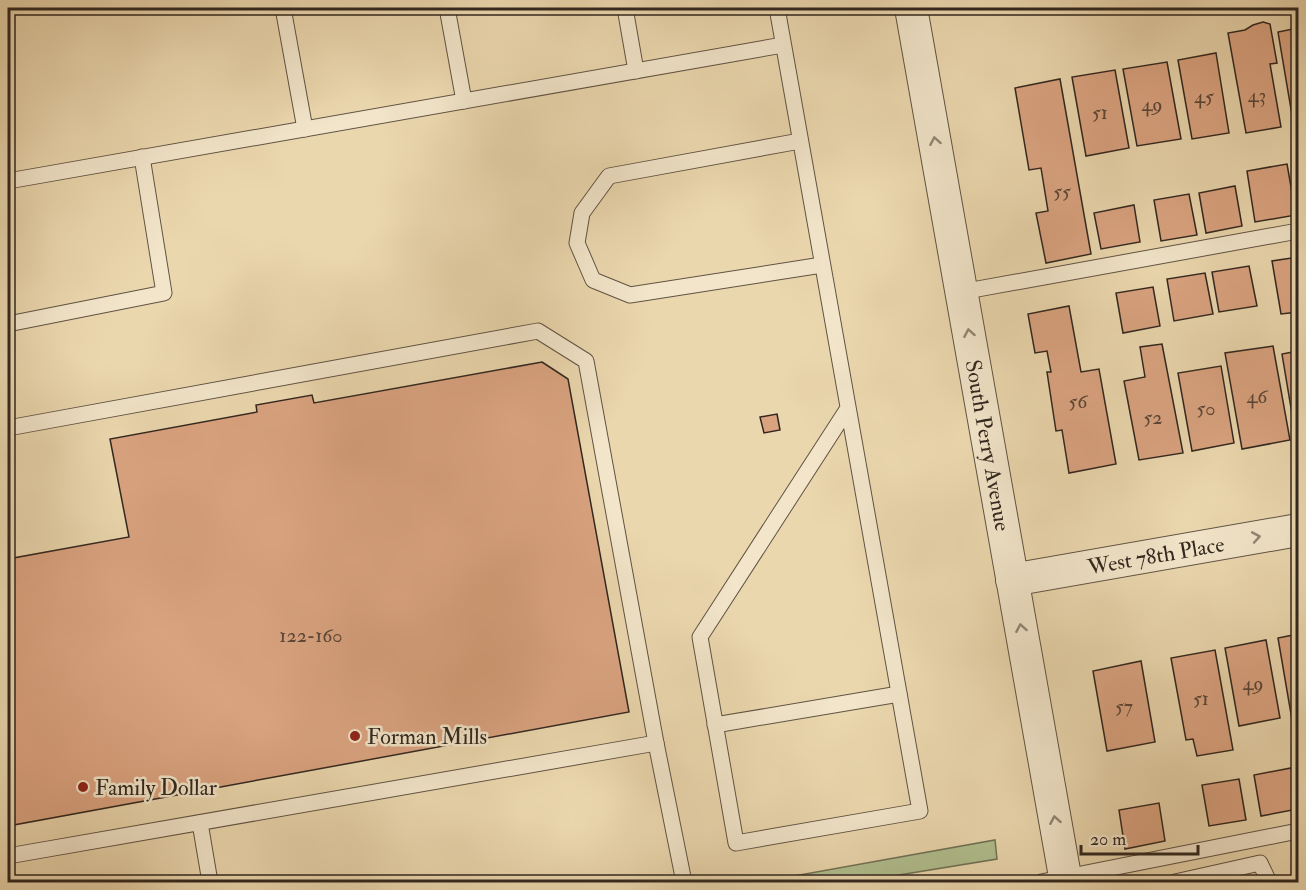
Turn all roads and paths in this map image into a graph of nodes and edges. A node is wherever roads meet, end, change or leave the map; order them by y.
1 (283, 8) edge
2 (447, 8) edge
3 (625, 8) edge
4 (777, 8) edge
5 (911, 8) edge
6 (783, 45) junction
7 (636, 71) junction
8 (464, 100) junction
9 (305, 129) junction
10 (800, 141) junction
11 (142, 157) junction
12 (8, 181) edge
13 (1299, 231) edge
14 (822, 265) junction
15 (961, 292) junction
16 (8, 324) edge
17 (848, 408) junction
18 (8, 428) edge
19 (1299, 530) edge
20 (1012, 580) junction
21 (899, 694) junction
22 (715, 726) junction
23 (656, 743) junction
24 (200, 824) junction
25 (1299, 831) edge
26 (14, 854) edge
27 (1057, 881) edge
28 (210, 882) edge
29 (684, 882) edge
30 (1175, 882) edge
31 (1269, 882) edge

1 - 9 lane
2 - 8 lane
3 - 7 lane
4 - 6 lane
15 -> 5 street, South Perry Avenue
6 - 7 lane
6 - 10 lane
7 - 8 lane
8 - 9 lane
9 - 11 lane
10 - 14 lane
10 - 14 lane
11 - 12 lane
11 - 16 lane
13 - 15 lane
14 - 17 lane
20 -> 15 street, South Perry Avenue
17 - 21 lane
17 - 22 lane
18 - 23 lane
20 -> 19 street, West 78th Place
27 -> 20 street, South Perry Avenue
21 - 22 lane
21 - 22 lane
23 - 24 lane
23 - 29 lane
24 - 26 lane
24 - 28 lane
25 - 27 lane
30 - 31 lane

